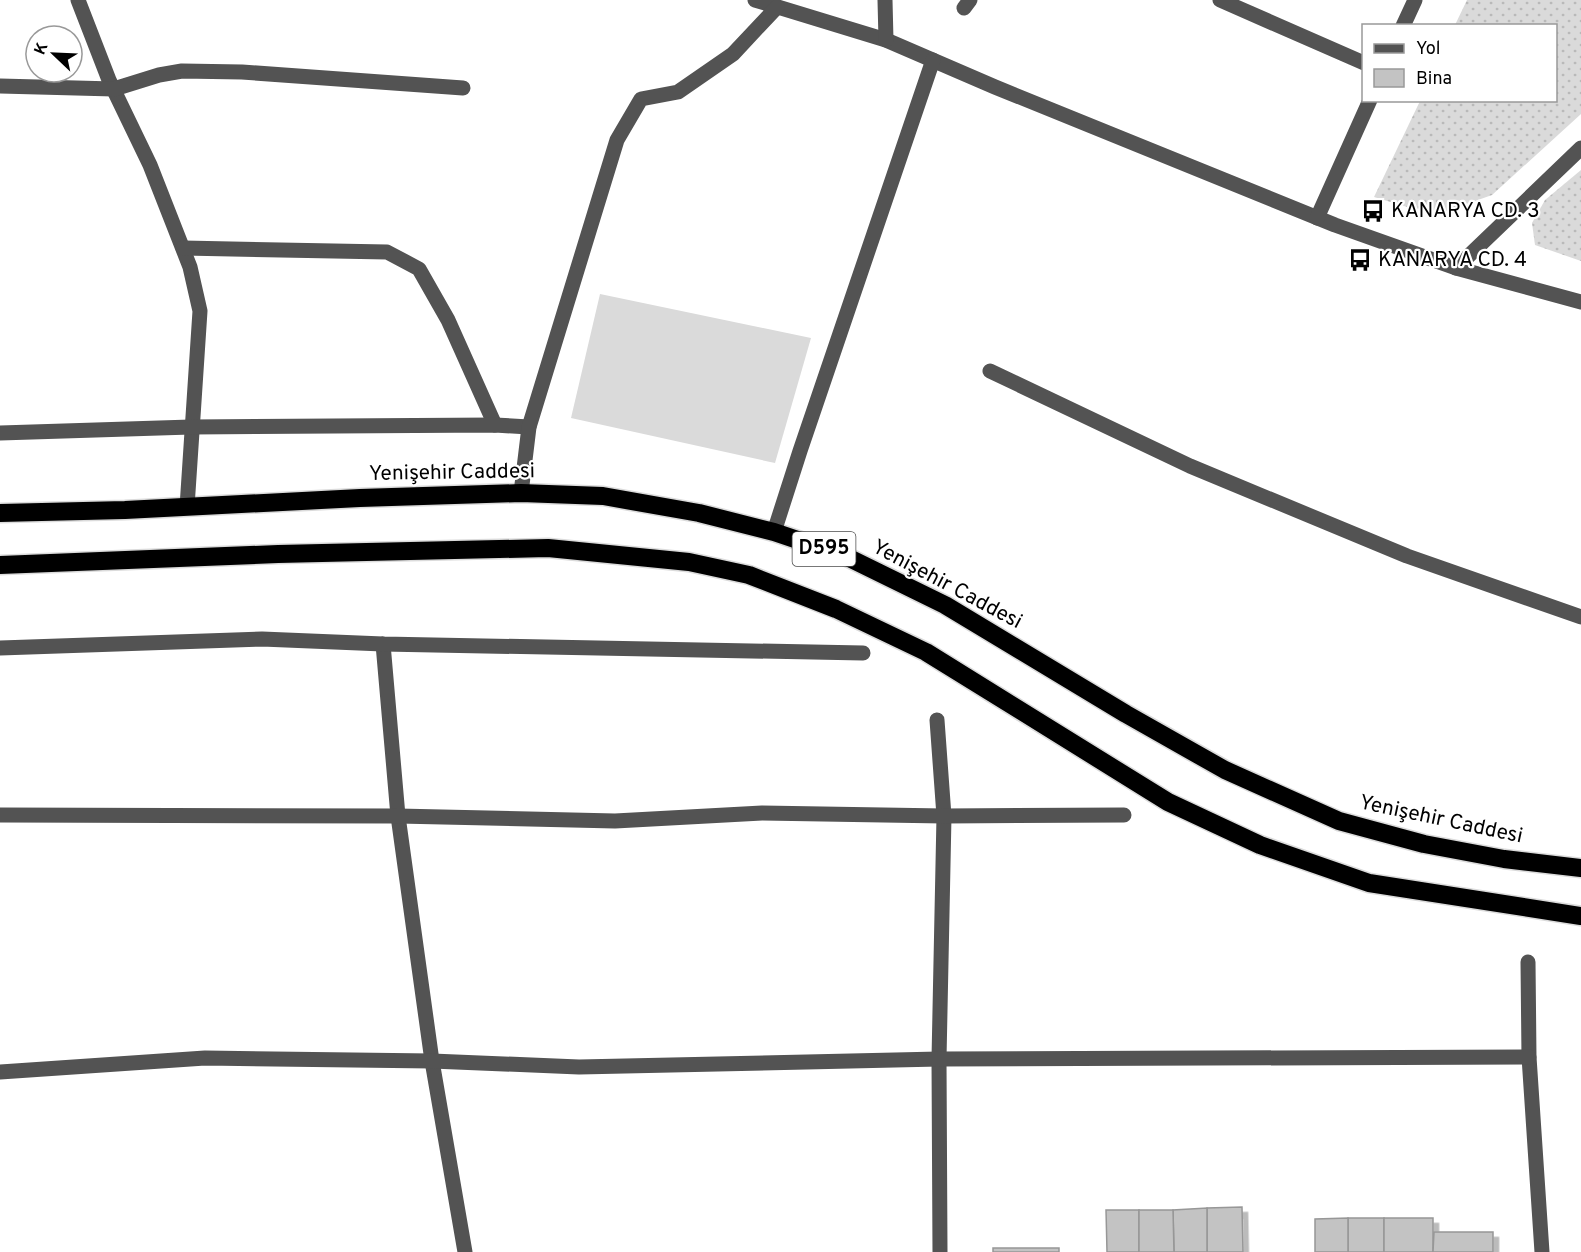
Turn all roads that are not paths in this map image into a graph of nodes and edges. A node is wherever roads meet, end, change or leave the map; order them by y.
1 (78, 0) edge
2 (755, 0) edge
3 (885, 0) edge
4 (1220, 0) edge
5 (1415, 0) edge
6 (777, 7) junction
7 (1404, 24) edge
8 (886, 40) junction
9 (933, 60) junction
10 (1362, 62) edge
11 (0, 86) edge
12 (463, 88) dead end
13 (114, 90) junction
14 (1369, 102) edge
15 (1581, 148) edge
16 (1317, 218) junction
17 (183, 248) junction
18 (1456, 268) junction
19 (1581, 302) edge
20 (990, 371) dead end
21 (495, 425) junction
22 (191, 427) junction
23 (529, 427) junction
24 (0, 433) edge
25 (521, 493) junction
26 (187, 507) junction
27 (0, 513) edge
28 (774, 532) junction
29 (0, 565) edge
30 (1581, 616) edge
31 (383, 644) junction
32 (0, 648) edge
33 (863, 653) dead end
34 (937, 720) dead end
35 (0, 815) edge
36 (1124, 815) dead end
37 (398, 816) junction
38 (944, 816) junction
39 (1581, 868) edge
40 (1581, 916) edge
41 (1528, 962) dead end
42 (1529, 1057) junction
43 (939, 1059) junction
44 (432, 1061) junction
45 (0, 1071) edge
46 (465, 1252) edge
47 (940, 1252) edge
48 (1542, 1252) edge

1 - 13 street
2 - 6 street
3 - 8 street
4 - 10 street
5 - 7 street
6 - 8 street
6 - 23 street
8 - 9 street
9 - 16 street
9 - 28 street
11 - 13 street
12 - 13 street
13 - 17 street
14 - 16 street
15 - 18 street
16 - 18 street
17 - 21 street
17 - 22 street
18 - 19 street
20 - 30 street
21 - 22 street
21 - 23 street
22 - 24 street
22 - 26 street
23 - 25 street
25 - 26 highway, Yenişehir Caddesi / D595
25 - 28 highway, Yenişehir Caddesi / D595
26 - 27 highway, Yenişehir Caddesi / D595
28 - 39 highway, Yenişehir Caddesi / D595
29 - 40 highway, D595
31 - 32 street
31 - 33 street
31 - 37 street
34 - 38 street
35 - 37 street
36 - 38 street
37 - 38 street
37 - 44 street
38 - 43 street
41 - 42 street
42 - 43 street
42 - 48 street
43 - 44 street
43 - 47 street
44 - 45 street
44 - 46 street

